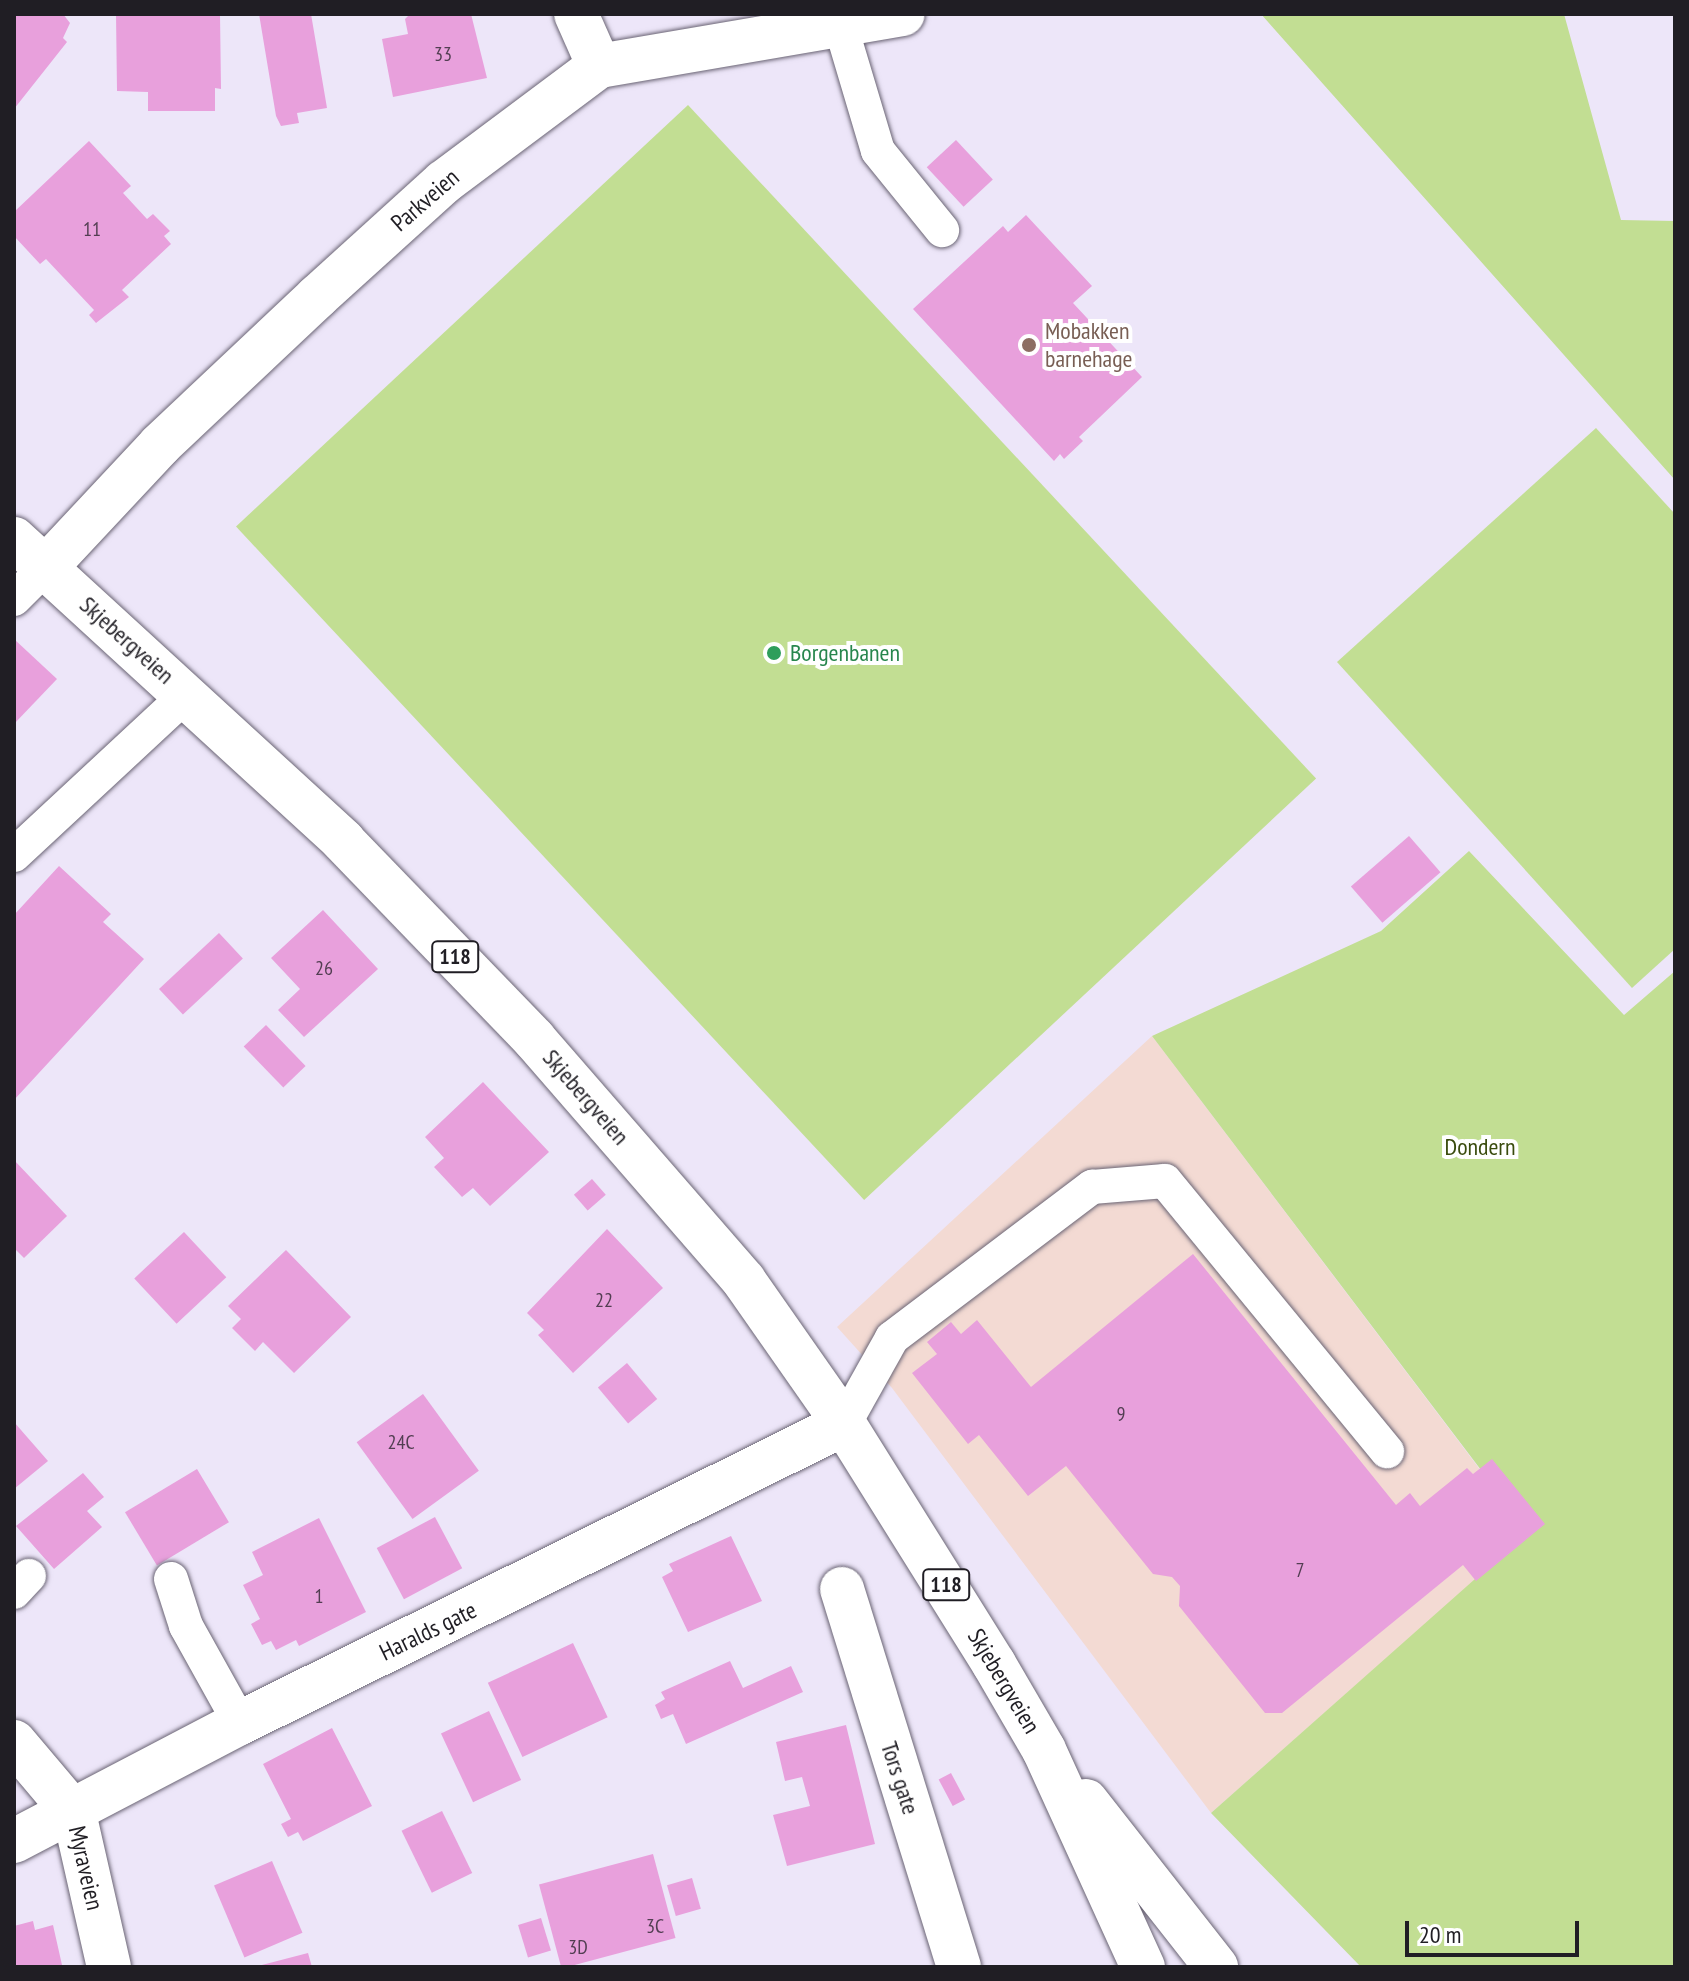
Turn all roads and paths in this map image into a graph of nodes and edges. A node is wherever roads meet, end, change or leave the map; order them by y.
1 (576, 14) edge
2 (903, 14) edge
3 (841, 27) junction
4 (599, 66) junction
5 (942, 230) dead end
6 (14, 539) edge
7 (46, 567) junction
8 (14, 599) edge
9 (186, 695) junction
10 (14, 855) edge
11 (844, 1424) junction
12 (1387, 1451) dead end
13 (171, 1579) dead end
14 (842, 1589) dead end
15 (240, 1723) junction
16 (14, 1742) edge
17 (1044, 1750) junction
18 (74, 1813) junction
19 (14, 1841) edge
20 (109, 1967) edge
21 (959, 1967) edge
22 (1143, 1967) edge
23 (1216, 1967) edge

1 - 4 street
2 - 3 street, Parkveien
3 - 4 street, Parkveien
3 - 5 lane
4 - 7 street, Parkveien
6 - 7 street, Skjebergveien / 118
7 - 8 lane
7 - 9 street, Skjebergveien / 118
9 - 10 lane
9 - 11 street, Skjebergveien / 118
11 - 12 lane
11 - 15 street, Haralds gate
11 - 17 street, Skjebergveien / 118
13 - 15 lane
14 - 21 street, Tors gate
15 - 18 street, Haralds gate
16 - 18 street, Myraveien
17 - 22 street, Skjebergveien / 118
17 - 23 street, Skjebergveien / 118
18 - 19 street, Haralds gate
18 - 20 street, Myraveien

